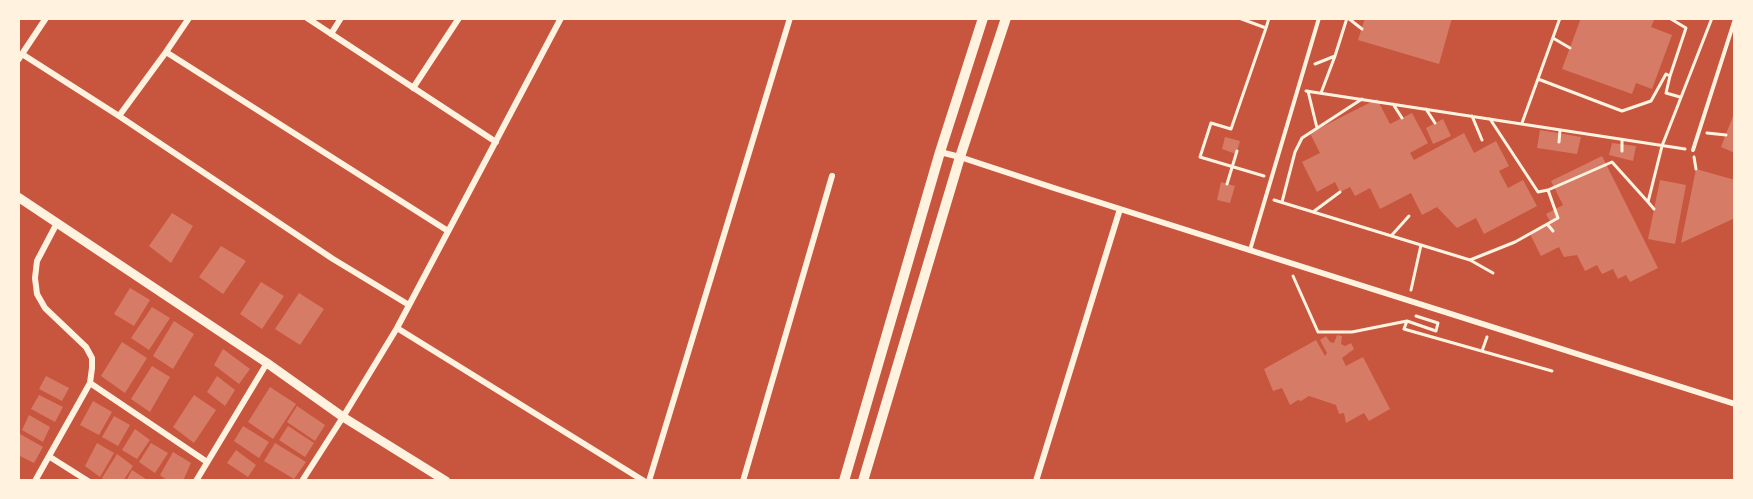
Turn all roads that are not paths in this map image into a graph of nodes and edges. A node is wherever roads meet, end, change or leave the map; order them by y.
1 (46, 18) edge
2 (189, 18) edge
3 (307, 18) edge
4 (341, 18) edge
5 (459, 18) edge
6 (561, 18) edge
7 (790, 18) edge
8 (983, 18) edge
9 (1006, 18) edge
10 (1319, 18) edge
11 (1735, 19) edge
12 (331, 34) junction
13 (166, 52) junction
14 (20, 57) edge
15 (413, 88) junction
16 (119, 116) junction
17 (495, 142) junction
18 (1693, 150) road end
19 (940, 152) junction
20 (960, 157) junction
21 (832, 176) dead end
22 (18, 197) edge
23 (1119, 209) junction
24 (57, 223) junction
25 (448, 231) junction
26 (1250, 250) junction
27 (409, 305) junction
28 (397, 328) junction
29 (267, 363) junction
30 (90, 383) junction
31 (1735, 404) edge
32 (343, 417) junction
33 (50, 457) junction
34 (207, 462) junction
35 (35, 481) edge
36 (88, 481) edge
37 (196, 481) edge
38 (302, 481) edge
39 (446, 481) edge
40 (644, 481) edge
41 (649, 481) edge
42 (743, 481) edge
43 (844, 481) edge
44 (863, 481) edge
45 (1036, 481) edge

1 - 14 street
2 - 13 street
3 - 12 street
4 - 12 street
5 - 15 street
6 - 17 street
7 - 41 street
8 - 19 main road
9 - 20 main road
10 - 26 lane
11 - 18 lane
12 - 15 street
13 - 16 street
13 - 25 street
14 - 16 street
15 - 17 street
16 - 27 street
17 - 25 street
19 - 20 street
19 - 43 main road
20 - 23 street
20 - 44 main road
21 - 42 street
22 - 24 street
23 - 26 street
23 - 45 street
24 - 29 street
24 - 30 street
25 - 27 street
26 - 31 street
27 - 28 street
28 - 32 street
28 - 40 street
29 - 32 street
29 - 34 street
30 - 33 street
30 - 34 street
32 - 38 street
32 - 39 street
33 - 35 street
33 - 36 street
34 - 37 street

